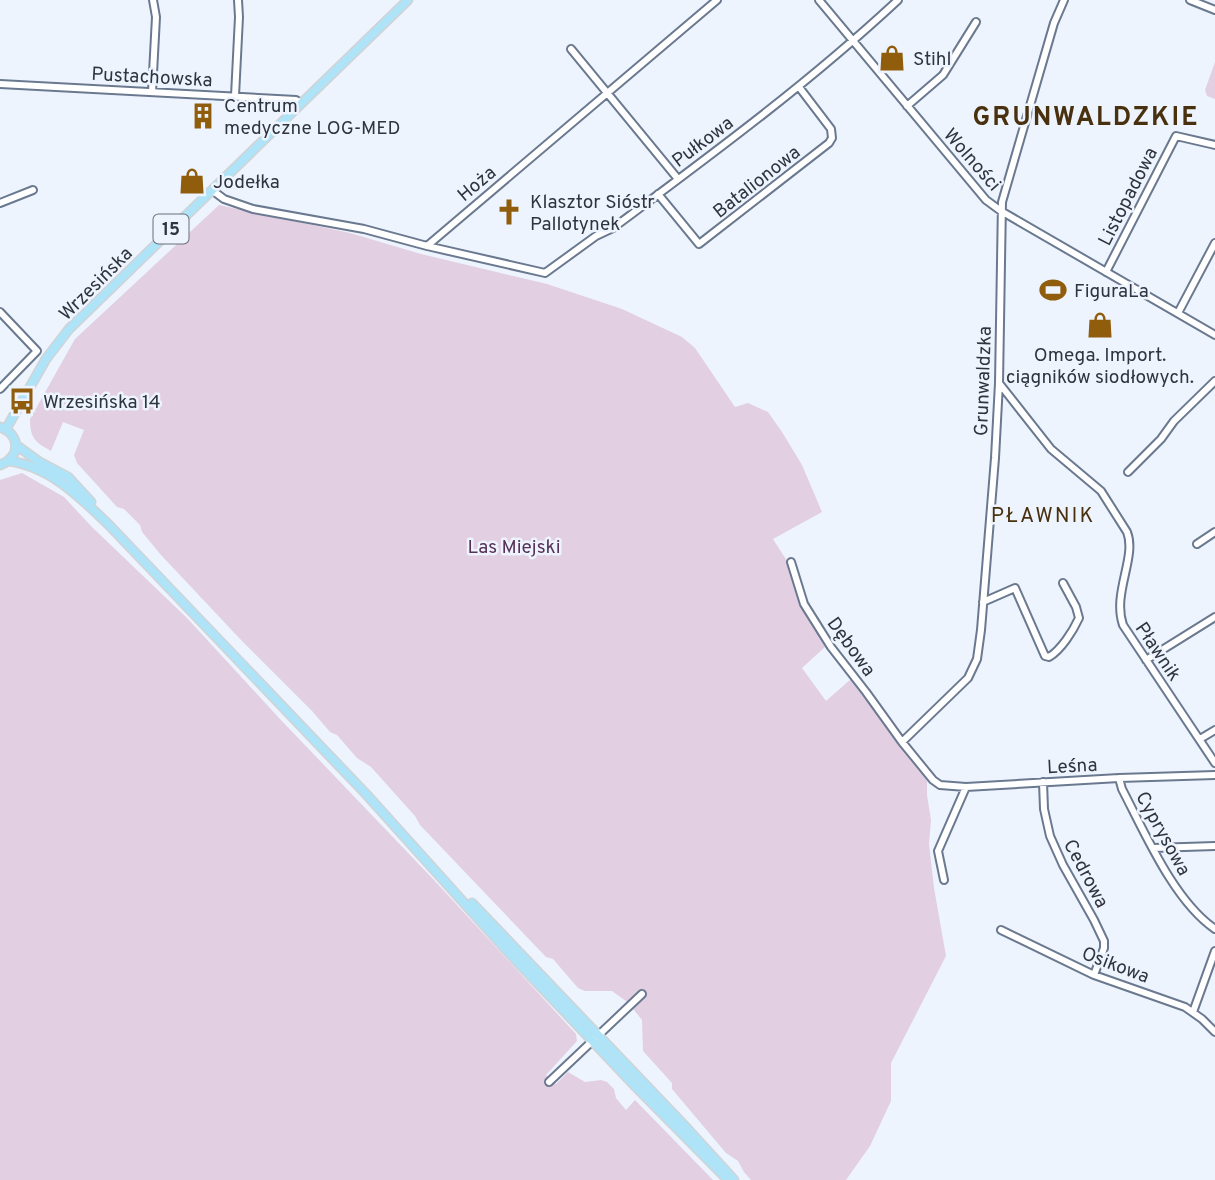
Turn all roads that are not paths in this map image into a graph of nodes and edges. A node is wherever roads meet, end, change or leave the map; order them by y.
1 (153, 0) edge
2 (238, 0) edge
3 (408, 0) edge
4 (717, 0) edge
5 (819, 0) edge
6 (898, 0) edge
7 (1064, 0) edge
8 (1190, 0) edge
9 (1215, 10) edge
10 (976, 22) dead end
11 (853, 41) junction
12 (572, 49) dead end
13 (0, 84) edge
14 (799, 87) junction
15 (152, 92) junction
16 (607, 93) junction
17 (235, 96) junction
18 (301, 103) junction
19 (907, 106) junction
20 (1215, 145) edge
21 (678, 179) junction
22 (33, 190) dead end
23 (212, 190) junction
24 (658, 194) junction
25 (0, 203) edge
26 (1001, 211) junction
27 (1215, 243) edge
28 (426, 246) junction
29 (1106, 271) junction
30 (0, 312) edge
31 (1178, 313) junction
32 (1215, 335) edge
33 (1215, 381) edge
34 (999, 383) junction
35 (0, 389) edge
36 (3, 428) edge
37 (16, 444) junction
38 (9, 461) junction
39 (0, 465) edge
40 (1128, 472) dead end
41 (108, 524) junction
42 (1215, 532) edge
43 (1197, 544) dead end
44 (791, 562) dead end
45 (1063, 583) dead end
46 (983, 601) junction
47 (1215, 617) edge
48 (1146, 660) junction
49 (1215, 730) edge
50 (1200, 739) junction
51 (902, 742) junction
52 (1215, 763) edge
53 (1215, 775) edge
54 (1119, 778) junction
55 (933, 780) joint
56 (1043, 782) junction
57 (966, 787) junction
58 (1215, 846) edge
59 (1153, 848) junction
60 (944, 880) dead end
61 (1215, 929) edge
62 (1001, 930) dead end
63 (1215, 951) edge
64 (1094, 975) junction
65 (642, 995) dead end
66 (1193, 1012) junction
67 (1215, 1032) edge
68 (596, 1038) junction
69 (549, 1082) dead end
70 (728, 1180) edge
71 (734, 1180) edge

1 - 15 street
2 - 17 street
3 - 18 main road, Wrzesińska / 15
4 - 16 street, Hoża
5 - 11 street, Wolności
6 - 11 street, Pułkowa
7 - 26 street, Grunwaldzka
8 - 9 street
10 - 19 street
11 - 14 street, Pułkowa
11 - 19 street, Wolności
12 - 16 street
13 - 15 street, Pustachowska
14 - 21 street, Pułkowa
14 - 24 street, Batalionowa
15 - 17 street, Pustachowska
16 - 21 street
16 - 28 street, Hoża
17 - 18 street, Pustachowska
18 - 23 main road, Wrzesińska / 15
19 - 26 street, Wolności
20 - 29 street, Listopadowa
21 - 24 street, Pułkowa
22 - 25 street
23 - 28 street
23 - 36 main road, Wrzesińska / 15
24 - 28 street, Pułkowa
26 - 29 street, Wolności
26 - 34 street, Grunwaldzka
27 - 31 street
29 - 31 street, Wolności
30 - 35 street
31 - 32 street, Wolności
33 - 40 street
34 - 46 street, Grunwaldzka
34 - 48 street, Pławnik
36 - 37 main road, 15
37 - 38 main road
37 - 41 main road
38 - 39 main road
38 - 41 main road
41 - 68 main road
42 - 43 street
44 - 51 street, Dębowa
45 - 46 street
46 - 51 street, Grunwaldzka
47 - 48 street
48 - 50 street, Pławnik
49 - 50 street
50 - 52 street, Pławnik
51 - 55 street, Dębowa
53 - 54 street, Leśna
54 - 56 street, Leśna
54 - 59 street, Cyprysowa
55 - 57 street, Leśna
56 - 57 street, Leśna
56 - 64 street, Cedrowa
57 - 60 street
58 - 59 street
59 - 61 street, Cyprysowa
62 - 64 street, Osikowa
63 - 66 street
64 - 66 street, Osikowa
65 - 68 street
66 - 67 street, Osikowa
68 - 69 street
68 - 70 main road
68 - 71 main road

